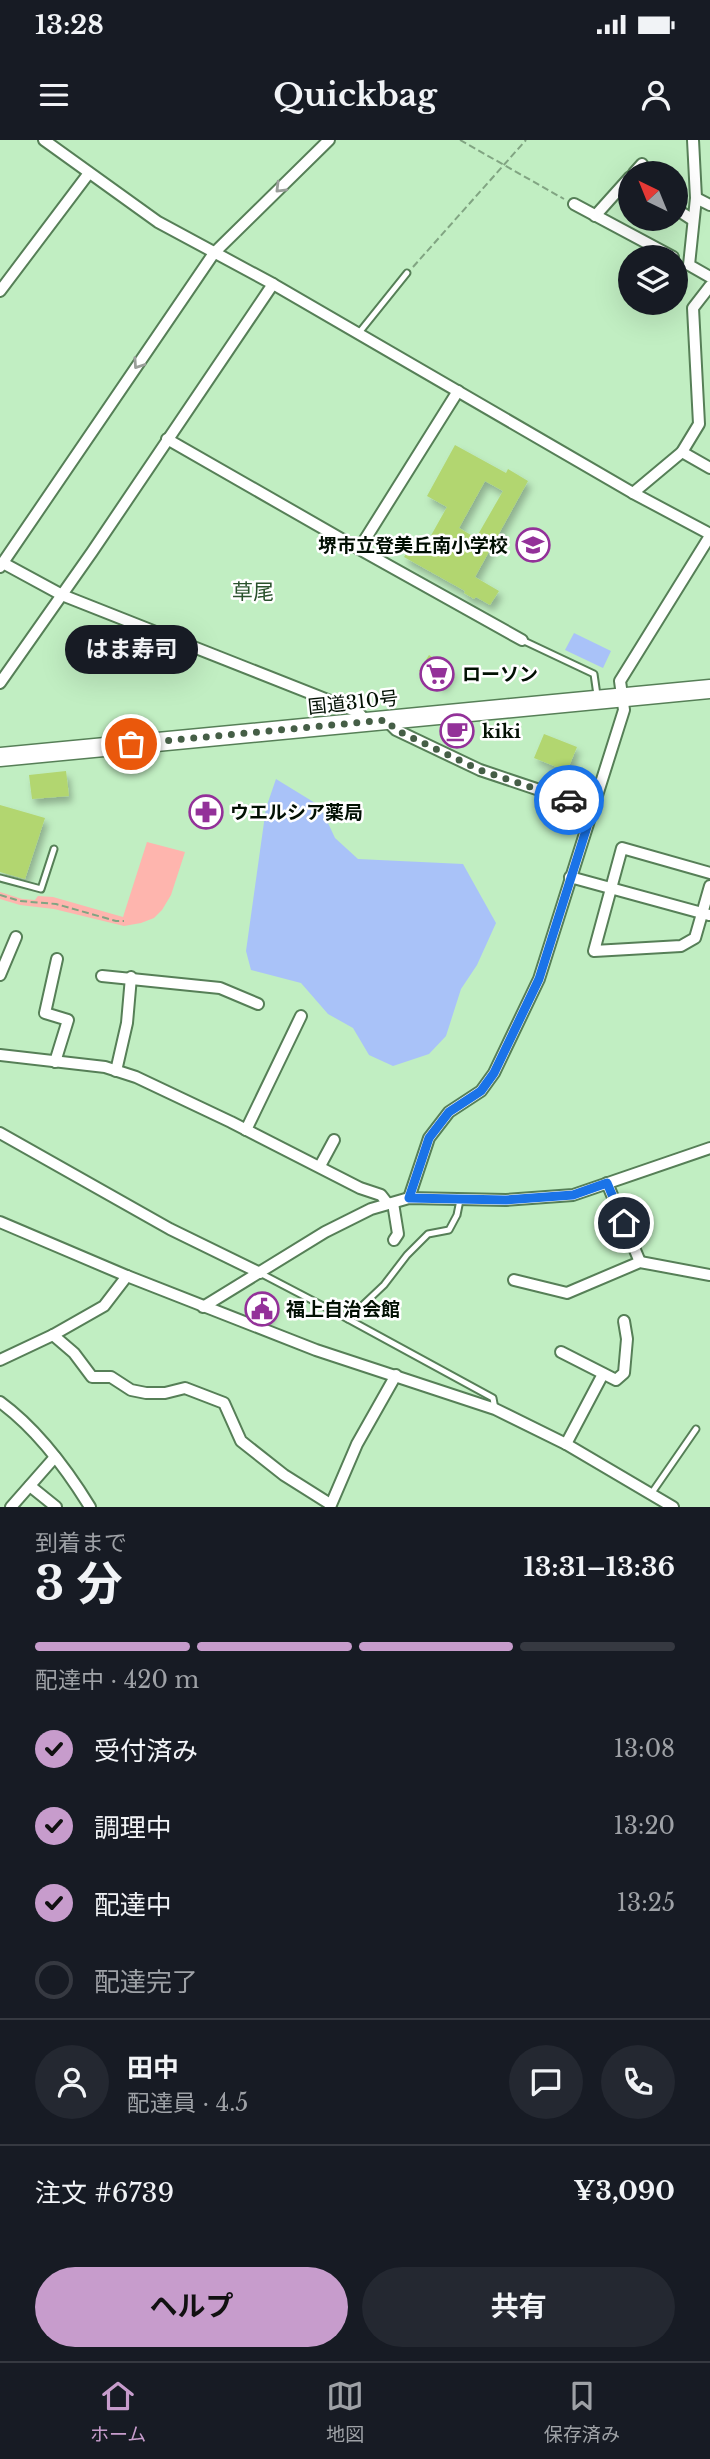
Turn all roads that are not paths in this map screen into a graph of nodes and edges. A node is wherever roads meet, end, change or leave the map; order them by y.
1 (44, 140) edge
2 (329, 140) edge
3 (693, 140) edge
4 (89, 173) junction
5 (618, 191) edge
6 (696, 198) junction
7 (574, 204) road end
8 (710, 205) edge
9 (595, 216) junction
10 (688, 217) edge
11 (693, 220) junction
12 (650, 245) edge
13 (214, 253) junction
14 (689, 265) joint
15 (407, 273) road end
16 (710, 277) edge
17 (273, 284) junction
18 (710, 286) edge
19 (0, 291) edge
20 (358, 334) junction
21 (458, 391) junction
22 (705, 416) edge
23 (167, 439) junction
24 (682, 452) junction
25 (710, 468) edge
26 (633, 493) junction
27 (710, 535) edge
28 (359, 549) junction
29 (2, 565) edge
30 (62, 595) junction
31 (522, 640) joint
32 (0, 683) edge
33 (710, 689) edge
34 (622, 696) junction
35 (597, 699) junction
36 (386, 720) junction
37 (367, 722) junction
38 (0, 757) edge
39 (593, 808) junction
40 (54, 849) dead end
41 (710, 873) edge
42 (570, 877) junction
43 (0, 878) edge
44 (710, 886) edge
45 (611, 890) junction
46 (707, 914) edge
47 (0, 940) edge
48 (57, 959) dead end
49 (0, 975) edge
50 (102, 976) dead end
51 (131, 977) junction
52 (258, 1004) dead end
53 (301, 1016) dead end
54 (0, 1055) edge
55 (55, 1062) junction
56 (116, 1071) junction
57 (246, 1130) junction
58 (0, 1133) edge
59 (334, 1140) dead end
60 (710, 1148) edge
61 (320, 1166) junction
62 (607, 1183) junction
63 (409, 1198) junction
64 (460, 1200) junction
65 (390, 1204) junction
66 (0, 1222) edge
67 (394, 1240) dead end
68 (640, 1262) junction
69 (260, 1273) junction
70 (710, 1275) edge
71 (127, 1276) junction
72 (514, 1280) dead end
73 (203, 1307) junction
74 (348, 1319) junction
75 (624, 1321) dead end
76 (53, 1335) junction
77 (561, 1352) dead end
78 (0, 1360) edge
79 (603, 1374) junction
80 (396, 1376) junction
81 (0, 1402) edge
82 (495, 1409) junction
83 (696, 1429) dead end
84 (566, 1444) junction
85 (55, 1457) junction
86 (30, 1486) junction
87 (651, 1494) junction
88 (330, 1506) edge
89 (11, 1507) edge
90 (55, 1507) edge
91 (90, 1507) edge
92 (673, 1507) edge

1 - 4 street
2 -> 13 street
3 - 6 street
4 - 13 street
4 - 19 street
5 - 9 street
6 - 8 street
6 - 11 street
7 - 9 street
9 - 12 street
10 - 11 street
11 - 14 street
13 - 17 street
13 -> 29 street
14 - 16 street
15 - 20 lane
17 - 20 street
17 - 23 street
18 - 22 street
20 - 21 street
21 - 26 street
21 - 28 street
22 - 24 street
23 - 28 street
23 - 30 street
24 - 25 street
24 - 26 street
26 - 27 street
27 - 34 street
28 - 31 street
29 - 30 street
30 - 32 street
30 - 37 street
31 - 35 lane
33 - 34 highway, 国道310号
34 - 35 highway, 国道310号
34 - 39 street
35 - 36 highway, 国道310号
36 - 37 highway, 国道310号
36 - 39 street
37 - 38 highway, 国道310号
39 - 42 street
40 - 43 lane
41 - 45 street
42 - 45 street
42 - 63 street
44 - 46 street
45 - 46 street
45 - 46 street
47 - 49 street
48 - 55 street
50 - 51 street
51 - 52 street
51 - 56 street
53 - 57 street
54 - 55 street
55 - 56 street
56 - 57 street
57 - 61 street
58 - 69 street
59 - 61 street
60 - 62 street
61 - 65 street
62 - 64 street
62 - 68 street
63 - 64 street
63 - 65 street
64 - 74 lane
65 - 67 street
65 - 69 street
66 - 71 street
68 - 70 street
68 - 72 street
69 - 73 street
69 - 74 lane
71 - 73 street
71 - 76 street
73 - 80 street
74 - 82 lane
75 - 79 street
76 - 78 street
76 - 88 street
77 - 79 street
79 - 84 street
80 - 82 street
80 - 88 street
81 - 85 street
82 - 84 street
83 - 87 lane
84 - 87 street
85 - 86 street
85 - 91 street
86 - 89 street
86 - 90 street
87 - 92 street

